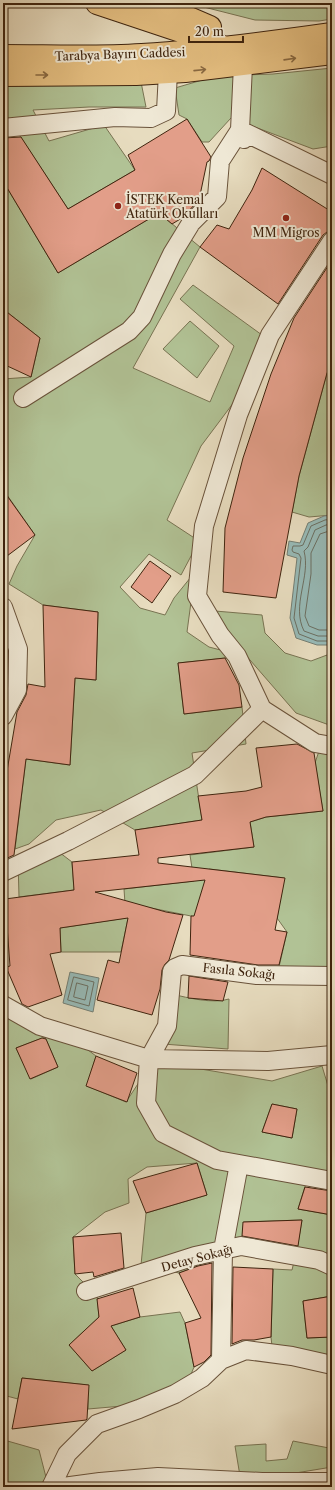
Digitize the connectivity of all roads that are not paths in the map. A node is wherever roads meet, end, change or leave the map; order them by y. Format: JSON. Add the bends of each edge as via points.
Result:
{"nodes":[{"id":1,"x":97,"y":3,"type":"edge"},
{"id":2,"x":154,"y":3,"type":"edge"},
{"id":3,"x":162,"y":25,"type":"junction"},
{"id":4,"x":332,"y":34,"type":"edge"},
{"id":5,"x":226,"y":49,"type":"junction"},
{"id":6,"x":332,"y":53,"type":"edge"},
{"id":7,"x":3,"y":56,"type":"edge"},
{"id":8,"x":248,"y":58,"type":"junction"},
{"id":9,"x":163,"y":63,"type":"junction"},
{"id":10,"x":3,"y":75,"type":"edge"},
{"id":11,"x":3,"y":128,"type":"edge"},
{"id":12,"x":242,"y":135,"type":"junction"},
{"id":13,"x":332,"y":174,"type":"edge"},
{"id":14,"x":332,"y":241,"type":"edge"},
{"id":15,"x":23,"y":398,"type":"dead end"},
{"id":16,"x":3,"y":607,"type":"edge"},
{"id":17,"x":262,"y":709,"type":"junction"},
{"id":18,"x":3,"y":716,"type":"edge"},
{"id":19,"x":332,"y":746,"type":"edge"},
{"id":20,"x":3,"y":872,"type":"edge"},
{"id":21,"x":332,"y":976,"type":"edge"},
{"id":22,"x":3,"y":1005,"type":"edge"},
{"id":23,"x":332,"y":1055,"type":"edge"},
{"id":24,"x":149,"y":1059,"type":"junction"},
{"id":25,"x":239,"y":1164,"type":"junction"},
{"id":26,"x":332,"y":1181,"type":"edge"},
{"id":27,"x":223,"y":1250,"type":"junction"},
{"id":28,"x":332,"y":1266,"type":"edge"},
{"id":29,"x":86,"y":1291,"type":"dead end"},
{"id":30,"x":221,"y":1360,"type":"junction"},
{"id":31,"x":332,"y":1365,"type":"edge"},
{"id":32,"x":332,"y":1482,"type":"edge"},
{"id":33,"x":51,"y":1487,"type":"edge"},
{"id":34,"x":63,"y":1487,"type":"edge"}],
"edges":[{"from":1,"to":3,"type":"main road"},
{"from":2,"to":8,"type":"main road","via":[[198,21]]},
{"from":3,"to":5,"type":"main road"},
{"from":3,"to":9,"type":"main road","via":[[167,28],[172,39]]},
{"from":4,"to":8,"type":"main road","name":"Tarabya Bayırı Caddesi"},
{"from":5,"to":8,"type":"main road","name":"Tarabya Bayırı Caddesi"},
{"from":5,"to":9,"type":"main road","name":"Tarabya Bayırı Caddesi"},
{"from":8,"to":6,"type":"main road","name":"Tarabya Bayırı Caddesi","one_way":true},
{"from":7,"to":9,"type":"main road","name":"Tarabya Bayırı Caddesi","via":[[141,55]]},
{"from":9,"to":8,"type":"main road","name":"Tarabya Bayırı Caddesi","one_way":true},
{"from":8,"to":12,"type":"street"},
{"from":10,"to":9,"type":"main road","name":"Tarabya Bayırı Caddesi","one_way":true,"via":[[136,74]]},
{"from":9,"to":11,"type":"street","via":[[166,111],[151,118],[115,117]]},
{"from":12,"to":13,"type":"street"},
{"from":12,"to":15,"type":"street","via":[[220,161],[217,197],[191,223],[172,254],[142,317],[129,331]]},
{"from":14,"to":17,"type":"street","via":[[270,335],[238,415],[204,526],[197,596],[236,656]]},
{"from":16,"to":18,"type":"street","via":[[18,649],[17,690]]},
{"from":17,"to":19,"type":"street","via":[[315,743]]},
{"from":17,"to":20,"type":"street","via":[[195,775]]},
{"from":21,"to":24,"type":"street","name":"Fasıla Sokağı","via":[[257,975],[182,965],[175,968],[172,971],[167,1026]]},
{"from":22,"to":24,"type":"street","via":[[40,1026]]},
{"from":23,"to":24,"type":"street","via":[[268,1061]]},
{"from":24,"to":25,"type":"street","via":[[146,1103],[163,1133],[217,1160]]},
{"from":25,"to":26,"type":"street"},
{"from":25,"to":27,"type":"street"},
{"from":27,"to":28,"type":"street","name":"Detay Sokağı","via":[[241,1246],[319,1260]]},
{"from":27,"to":29,"type":"street","name":"Detay Sokağı","via":[[195,1256]]},
{"from":27,"to":30,"type":"street"},
{"from":30,"to":31,"type":"street","via":[[246,1350]]},
{"from":30,"to":33,"type":"street","via":[[202,1378],[175,1394],[97,1424],[67,1454]]},
{"from":32,"to":34,"type":"street","via":[[262,1482],[158,1477]]}]}
